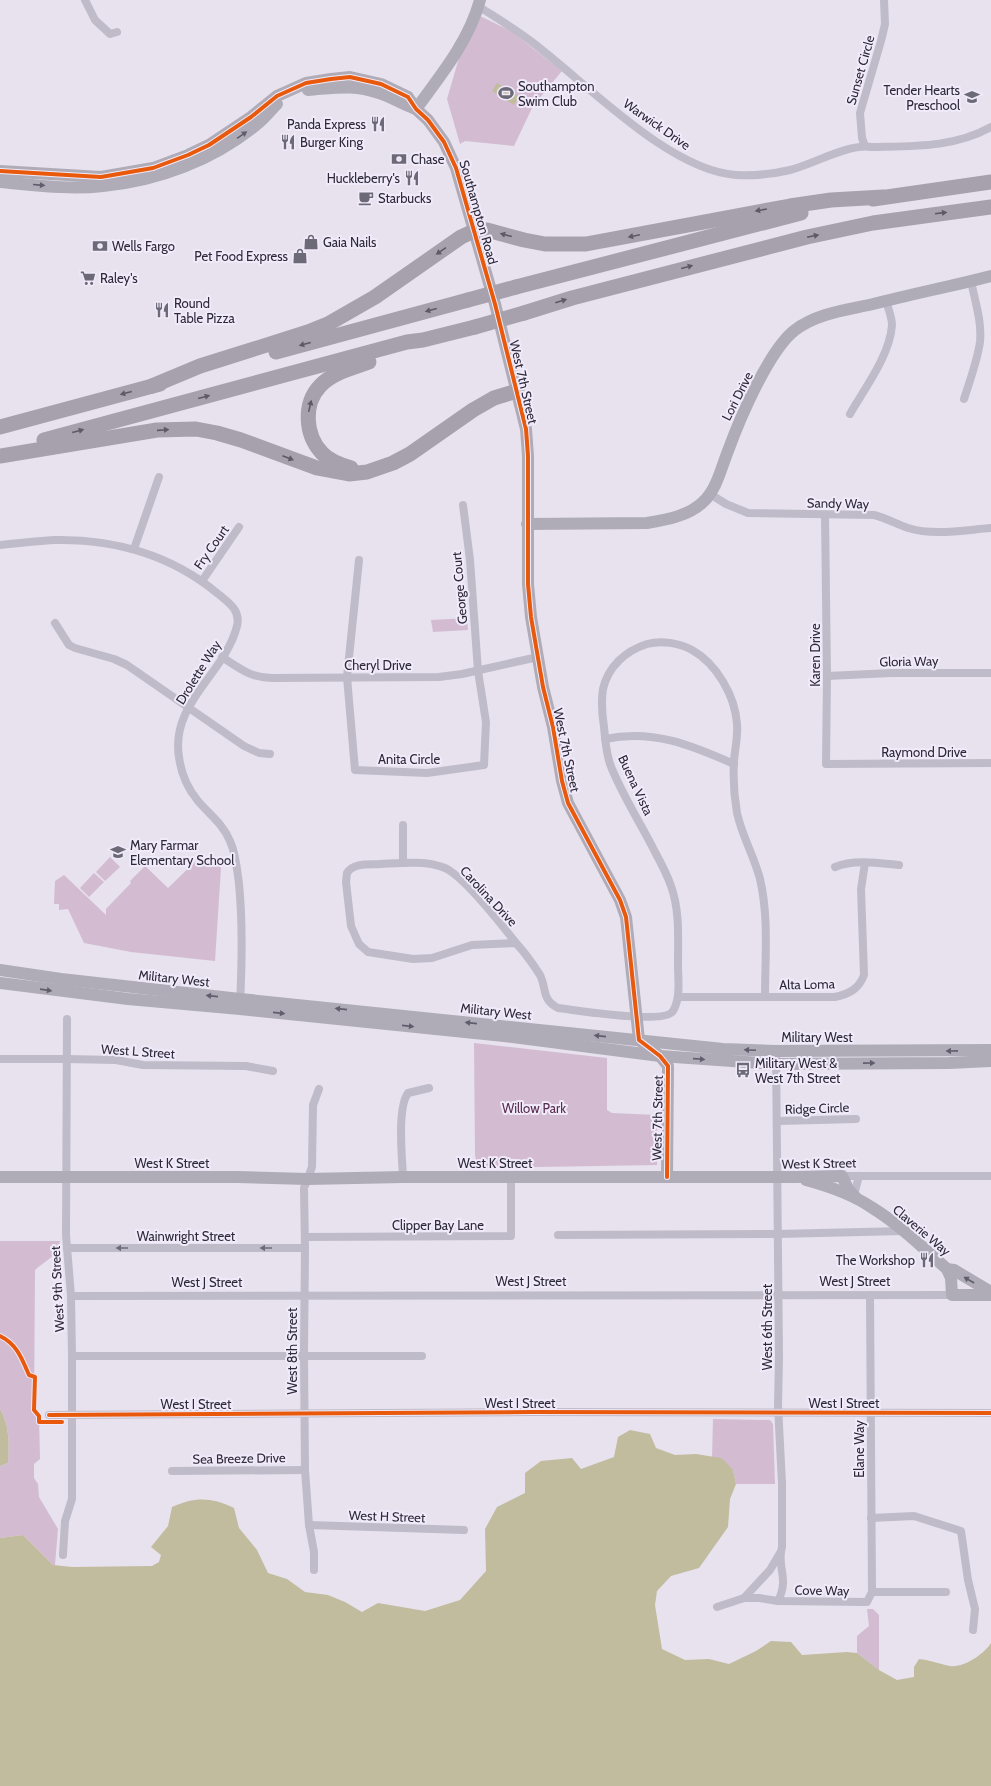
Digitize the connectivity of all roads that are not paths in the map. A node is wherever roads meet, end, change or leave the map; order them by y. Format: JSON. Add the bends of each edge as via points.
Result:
{"nodes":[{"id":1,"x":85,"y":0,"type":"edge"},
{"id":2,"x":884,"y":0,"type":"edge"},
{"id":3,"x":479,"y":3,"type":"edge"},
{"id":4,"x":117,"y":32,"type":"dead end"},
{"id":5,"x":416,"y":109,"type":"junction"},
{"id":6,"x":991,"y":127,"type":"edge"},
{"id":7,"x":865,"y":146,"type":"junction"},
{"id":8,"x":0,"y":171,"type":"edge"},
{"id":9,"x":0,"y":182,"type":"edge"},
{"id":10,"x":991,"y":182,"type":"edge"},
{"id":11,"x":883,"y":197,"type":"junction"},
{"id":12,"x":991,"y":207,"type":"edge"},
{"id":13,"x":474,"y":231,"type":"junction"},
{"id":14,"x":991,"y":276,"type":"edge"},
{"id":15,"x":972,"y":281,"type":"junction"},
{"id":16,"x":886,"y":301,"type":"junction"},
{"id":17,"x":495,"y":304,"type":"joint"},
{"id":18,"x":423,"y":340,"type":"junction"},
{"id":19,"x":152,"y":386,"type":"junction"},
{"id":20,"x":516,"y":391,"type":"junction"},
{"id":21,"x":964,"y":399,"type":"dead end"},
{"id":22,"x":850,"y":414,"type":"dead end"},
{"id":23,"x":0,"y":426,"type":"edge"},
{"id":24,"x":0,"y":452,"type":"edge"},
{"id":25,"x":0,"y":456,"type":"edge"},
{"id":26,"x":376,"y":468,"type":"junction"},
{"id":27,"x":160,"y":477,"type":"dead end"},
{"id":28,"x":710,"y":494,"type":"junction"},
{"id":29,"x":463,"y":505,"type":"dead end"},
{"id":30,"x":825,"y":515,"type":"junction"},
{"id":31,"x":527,"y":524,"type":"junction"},
{"id":32,"x":240,"y":527,"type":"dead end"},
{"id":33,"x":991,"y":528,"type":"edge"},
{"id":34,"x":0,"y":545,"type":"edge"},
{"id":35,"x":134,"y":549,"type":"junction"},
{"id":36,"x":359,"y":560,"type":"dead end"},
{"id":37,"x":202,"y":581,"type":"junction"},
{"id":38,"x":55,"y":623,"type":"dead end"},
{"id":39,"x":222,"y":657,"type":"junction"},
{"id":40,"x":538,"y":657,"type":"junction"},
{"id":41,"x":478,"y":670,"type":"junction"},
{"id":42,"x":991,"y":673,"type":"edge"},
{"id":43,"x":827,"y":676,"type":"junction"},
{"id":44,"x":347,"y":677,"type":"junction"},
{"id":45,"x":188,"y":708,"type":"junction"},
{"id":46,"x":605,"y":739,"type":"junction"},
{"id":47,"x":270,"y":754,"type":"dead end"},
{"id":48,"x":734,"y":764,"type":"junction"},
{"id":49,"x":858,"y":764,"type":"joint"},
{"id":50,"x":991,"y":764,"type":"edge"},
{"id":51,"x":403,"y":825,"type":"dead end"},
{"id":52,"x":403,"y":863,"type":"junction"},
{"id":53,"x":865,"y":863,"type":"junction"},
{"id":54,"x":835,"y":866,"type":"dead end"},
{"id":55,"x":899,"y":866,"type":"dead end"},
{"id":56,"x":516,"y":943,"type":"junction"},
{"id":57,"x":0,"y":970,"type":"edge"},
{"id":58,"x":0,"y":983,"type":"edge"},
{"id":59,"x":765,"y":997,"type":"junction"},
{"id":60,"x":678,"y":998,"type":"junction"},
{"id":61,"x":240,"y":1004,"type":"junction"},
{"id":62,"x":636,"y":1016,"type":"junction"},
{"id":63,"x":67,"y":1020,"type":"dead end"},
{"id":64,"x":639,"y":1040,"type":"junction"},
{"id":65,"x":991,"y":1050,"type":"edge"},
{"id":66,"x":776,"y":1051,"type":"junction"},
{"id":67,"x":660,"y":1056,"type":"junction"},
{"id":68,"x":0,"y":1059,"type":"edge"},
{"id":69,"x":67,"y":1059,"type":"junction"},
{"id":70,"x":991,"y":1061,"type":"edge"},
{"id":71,"x":776,"y":1064,"type":"junction"},
{"id":72,"x":273,"y":1071,"type":"dead end"},
{"id":73,"x":429,"y":1088,"type":"dead end"},
{"id":74,"x":319,"y":1089,"type":"dead end"},
{"id":75,"x":856,"y":1119,"type":"dead end"},
{"id":76,"x":778,"y":1121,"type":"junction"},
{"id":77,"x":842,"y":1176,"type":"junction"},
{"id":78,"x":859,"y":1176,"type":"junction"},
{"id":79,"x":991,"y":1176,"type":"edge"},
{"id":80,"x":0,"y":1177,"type":"edge"},
{"id":81,"x":66,"y":1177,"type":"junction"},
{"id":82,"x":402,"y":1177,"type":"junction"},
{"id":83,"x":511,"y":1177,"type":"junction"},
{"id":84,"x":667,"y":1177,"type":"junction"},
{"id":85,"x":777,"y":1177,"type":"junction"},
{"id":86,"x":795,"y":1177,"type":"junction"},
{"id":87,"x":307,"y":1179,"type":"junction"},
{"id":88,"x":856,"y":1198,"type":"junction"},
{"id":89,"x":904,"y":1231,"type":"junction"},
{"id":90,"x":778,"y":1234,"type":"junction"},
{"id":91,"x":558,"y":1235,"type":"dead end"},
{"id":92,"x":305,"y":1237,"type":"junction"},
{"id":93,"x":67,"y":1248,"type":"junction"},
{"id":94,"x":305,"y":1248,"type":"junction"},
{"id":95,"x":947,"y":1269,"type":"junction"},
{"id":96,"x":991,"y":1293,"type":"edge"},
{"id":97,"x":779,"y":1295,"type":"junction"},
{"id":98,"x":870,"y":1295,"type":"junction"},
{"id":99,"x":952,"y":1295,"type":"junction"},
{"id":100,"x":71,"y":1296,"type":"junction"},
{"id":101,"x":304,"y":1296,"type":"junction"},
{"id":102,"x":304,"y":1355,"type":"junction"},
{"id":103,"x":72,"y":1356,"type":"junction"},
{"id":104,"x":422,"y":1356,"type":"dead end"},
{"id":105,"x":991,"y":1412,"type":"edge"},
{"id":106,"x":778,"y":1413,"type":"junction"},
{"id":107,"x":871,"y":1413,"type":"junction"},
{"id":108,"x":305,"y":1414,"type":"junction"},
{"id":109,"x":49,"y":1415,"type":"dead end"},
{"id":110,"x":73,"y":1415,"type":"junction"},
{"id":111,"x":305,"y":1470,"type":"junction"},
{"id":112,"x":172,"y":1471,"type":"dead end"},
{"id":113,"x":871,"y":1518,"type":"junction"},
{"id":114,"x":309,"y":1526,"type":"junction"},
{"id":115,"x":464,"y":1530,"type":"dead end"},
{"id":116,"x":780,"y":1553,"type":"junction"},
{"id":117,"x":63,"y":1555,"type":"dead end"},
{"id":118,"x":314,"y":1570,"type":"dead end"},
{"id":119,"x":872,"y":1592,"type":"junction"},
{"id":120,"x":946,"y":1592,"type":"dead end"},
{"id":121,"x":744,"y":1598,"type":"junction"},
{"id":122,"x":778,"y":1601,"type":"junction"},
{"id":123,"x":867,"y":1602,"type":"joint"},
{"id":124,"x":717,"y":1608,"type":"dead end"},
{"id":125,"x":973,"y":1630,"type":"dead end"}],
"edges":[{"from":1,"to":4,"type":"street","via":[[99,26],[110,34]]},
{"from":2,"to":7,"type":"street","name":"Sunset Circle","via":[[883,35],[860,113]]},
{"from":3,"to":5,"type":"street","via":[[459,48]]},
{"from":3,"to":7,"type":"street","name":"Warwick Drive","via":[[643,131],[676,154],[704,168],[736,175],[770,174],[791,170]]},
{"from":5,"to":8,"type":"street","name":"Southampton Road","via":[[408,97],[381,84],[350,77],[331,79],[306,83],[277,96],[209,145],[153,168],[101,178]]},
{"from":9,"to":5,"type":"street","name":"Southampton Road","one_way":true,"via":[[59,187],[102,186],[156,176],[192,164],[213,153],[256,125],[276,104],[295,93],[307,90],[347,86],[362,88]]},
{"from":5,"to":13,"type":"street","name":"Southampton Road","via":[[428,120],[454,161]]},
{"from":6,"to":7,"type":"street","name":"Warwick Drive","via":[[952,143]]},
{"from":10,"to":11,"type":"highway"},
{"from":11,"to":13,"type":"highway","one_way":true,"via":[[831,200],[790,206],[586,244],[546,244],[486,230]]},
{"from":11,"to":19,"type":"highway","one_way":true,"bridge":true,"via":[[781,218]]},
{"from":18,"to":12,"type":"highway","one_way":true,"bridge":true,"via":[[807,237],[873,223]]},
{"from":13,"to":17,"type":"street","name":"Southampton Road"},
{"from":13,"to":19,"type":"highway","one_way":true,"via":[[461,237],[375,297],[328,324],[200,366]]},
{"from":14,"to":15,"type":"street","name":"Lori Drive"},
{"from":15,"to":16,"type":"street","name":"Lori Drive"},
{"from":15,"to":21,"type":"street","via":[[980,340]]},
{"from":16,"to":22,"type":"street","via":[[892,323],[890,338],[883,356]]},
{"from":16,"to":28,"type":"street","name":"Lori Drive","via":[[820,317],[805,323],[785,339],[752,395]]},
{"from":17,"to":20,"type":"street","name":"West 7th Street"},
{"from":24,"to":18,"type":"highway","one_way":true,"via":[[407,342]]},
{"from":26,"to":18,"type":"highway","one_way":true,"via":[[351,468],[322,454],[314,444],[310,429],[309,408],[313,397],[330,377],[410,348]]},
{"from":19,"to":23,"type":"highway","one_way":true},
{"from":20,"to":26,"type":"highway","via":[[483,404],[410,454]]},
{"from":20,"to":31,"type":"street","name":"West 7th Street","via":[[526,429]]},
{"from":25,"to":26,"type":"highway","one_way":true,"via":[[157,430],[196,429],[241,440],[332,472],[349,474]]},
{"from":27,"to":35,"type":"street"},
{"from":28,"to":30,"type":"street","name":"Sandy Way","via":[[748,513]]},
{"from":28,"to":31,"type":"street","name":"Lori Drive","via":[[702,503],[687,512],[659,521]]},
{"from":29,"to":41,"type":"street","name":"George Court"},
{"from":30,"to":33,"type":"street","name":"Sandy Way","via":[[874,515],[908,528],[930,532]]},
{"from":30,"to":43,"type":"street","name":"Karen Drive"},
{"from":31,"to":40,"type":"street","name":"West 7th Street","via":[[528,584]]},
{"from":32,"to":37,"type":"street","name":"Fry Court"},
{"from":34,"to":35,"type":"street","name":"Drolette Way","via":[[55,540]]},
{"from":35,"to":37,"type":"street","name":"Drolette Way","via":[[170,562]]},
{"from":36,"to":44,"type":"street"},
{"from":37,"to":39,"type":"street","name":"Drolette Way","via":[[228,602],[238,616],[237,625]]},
{"from":38,"to":45,"type":"street","via":[[69,645],[114,658]]},
{"from":39,"to":44,"type":"street","name":"Cheryl Drive","via":[[245,673],[256,677]]},
{"from":39,"to":45,"type":"street","name":"Drolette Way"},
{"from":40,"to":41,"type":"street","name":"Cheryl Drive"},
{"from":40,"to":62,"type":"street","name":"West 7th Street","via":[[568,803],[620,900],[626,918]]},
{"from":41,"to":44,"type":"street","name":"Cheryl Drive","via":[[439,677]]},
{"from":41,"to":44,"type":"street","name":"Anita Circle","via":[[486,722],[484,766],[427,774],[355,770]]},
{"from":42,"to":43,"type":"street","name":"Gloria Way"},
{"from":43,"to":49,"type":"street","name":"Karen Drive","via":[[826,764]]},
{"from":45,"to":47,"type":"street","via":[[244,746],[259,753]]},
{"from":45,"to":61,"type":"street","name":"Drolette Way","via":[[178,738],[181,766],[191,792],[226,833],[236,859],[242,947]]},
{"from":46,"to":48,"type":"street","via":[[630,736],[663,738],[695,747]]},
{"from":46,"to":48,"type":"street","name":"Buena Vista","via":[[602,693],[610,671],[628,653],[639,647],[650,643],[675,643],[687,647],[705,660],[719,676],[731,697],[737,723]]},
{"from":46,"to":60,"type":"street","name":"Buena Vista","via":[[614,772],[668,876],[673,893],[678,928]]},
{"from":48,"to":59,"type":"street","name":"Buena Vista","via":[[734,785],[740,825],[756,866],[763,895]]},
{"from":49,"to":50,"type":"street","name":"Raymond Drive"},
{"from":51,"to":52,"type":"street"},
{"from":52,"to":56,"type":"street","name":"Carolina Drive","via":[[433,865],[446,869],[456,876]]},
{"from":52,"to":56,"type":"street","name":"Carolina Drive","via":[[358,865],[350,868],[347,873],[351,926],[359,944],[368,952],[413,959],[432,958],[472,945]]},
{"from":53,"to":54,"type":"street"},
{"from":53,"to":55,"type":"street"},
{"from":53,"to":59,"type":"street","name":"Alta Loma","via":[[862,889],[864,975],[857,987],[848,994],[836,997]]},
{"from":56,"to":62,"type":"street","name":"Carolina Drive","via":[[540,976],[546,998],[551,1004],[558,1008]]},
{"from":61,"to":57,"type":"street","name":"Military West","one_way":true},
{"from":58,"to":61,"type":"street","name":"Military West","one_way":true,"via":[[128,1000]]},
{"from":59,"to":60,"type":"street","name":"Alta Loma"},
{"from":60,"to":62,"type":"street","name":"Buena Vista","via":[[674,1011],[668,1016]]},
{"from":64,"to":61,"type":"street","name":"Military West","one_way":true},
{"from":61,"to":67,"type":"street","name":"Military West","one_way":true},
{"from":62,"to":64,"type":"street","name":"West 7th Street"},
{"from":63,"to":69,"type":"street","name":"West 9th Street"},
{"from":66,"to":64,"type":"street","name":"Military West","one_way":true,"via":[[723,1049]]},
{"from":64,"to":67,"type":"street","name":"West 7th Street"},
{"from":65,"to":66,"type":"street","name":"Military West","one_way":true},
{"from":66,"to":71,"type":"street","name":"West 6th Street"},
{"from":67,"to":71,"type":"street","name":"Military West","one_way":true},
{"from":67,"to":84,"type":"street","name":"West 7th Street","via":[[668,1066]]},
{"from":68,"to":69,"type":"street","name":"West L Street"},
{"from":69,"to":72,"type":"street","name":"West L Street","via":[[116,1060],[143,1065],[246,1066]]},
{"from":69,"to":81,"type":"street","name":"West 9th Street"},
{"from":71,"to":70,"type":"street","name":"Military West","one_way":true},
{"from":71,"to":76,"type":"street","name":"West 6th Street"},
{"from":73,"to":82,"type":"street","via":[[408,1093],[404,1099]]},
{"from":74,"to":87,"type":"street","name":"West 8th Street","via":[[313,1105],[312,1167]]},
{"from":75,"to":76,"type":"street","name":"Ridge Circle"},
{"from":76,"to":85,"type":"street","name":"West 6th Street"},
{"from":77,"to":78,"type":"street","name":"West K Street"},
{"from":77,"to":86,"type":"street","name":"West K Street"},
{"from":77,"to":88,"type":"street","name":"Claverie Way","via":[[848,1190]]},
{"from":78,"to":79,"type":"street","name":"West K Street"},
{"from":78,"to":88,"type":"street"},
{"from":80,"to":81,"type":"street","name":"West K Street"},
{"from":81,"to":87,"type":"street","name":"West K Street"},
{"from":81,"to":93,"type":"street","name":"West 9th Street"},
{"from":82,"to":83,"type":"street","name":"West K Street"},
{"from":82,"to":87,"type":"street","name":"West K Street"},
{"from":83,"to":84,"type":"street","name":"West K Street"},
{"from":83,"to":92,"type":"street","name":"Clipper Bay Lane","via":[[511,1236]]},
{"from":84,"to":85,"type":"street","name":"West K Street"},
{"from":85,"to":86,"type":"street","name":"West K Street"},
{"from":85,"to":90,"type":"street","name":"West 6th Street"},
{"from":86,"to":88,"type":"street","name":"Claverie Way"},
{"from":87,"to":92,"type":"street","name":"West 8th Street","via":[[304,1188]]},
{"from":88,"to":89,"type":"street","name":"Claverie Way"},
{"from":89,"to":90,"type":"street"},
{"from":89,"to":95,"type":"street","name":"Claverie Way"},
{"from":90,"to":91,"type":"street"},
{"from":90,"to":97,"type":"street","name":"West 6th Street"},
{"from":92,"to":94,"type":"street","name":"West 8th Street"},
{"from":94,"to":93,"type":"street","name":"Wainwright Street","one_way":true},
{"from":93,"to":100,"type":"street","name":"West 9th Street"},
{"from":94,"to":101,"type":"street","name":"West 8th Street"},
{"from":96,"to":95,"type":"street","name":"Claverie Way","one_way":true,"via":[[954,1270]]},
{"from":95,"to":99,"type":"street","via":[[951,1278]]},
{"from":96,"to":99,"type":"street","name":"West J Street"},
{"from":97,"to":98,"type":"street","name":"West J Street"},
{"from":97,"to":101,"type":"street","name":"West J Street"},
{"from":97,"to":106,"type":"street","name":"West 6th Street"},
{"from":98,"to":99,"type":"street","name":"West J Street"},
{"from":98,"to":107,"type":"street","name":"Elane Way"},
{"from":100,"to":101,"type":"street","name":"West J Street"},
{"from":100,"to":103,"type":"street","name":"West 9th Street"},
{"from":101,"to":102,"type":"street","name":"West 8th Street"},
{"from":102,"to":103,"type":"street"},
{"from":102,"to":104,"type":"street"},
{"from":102,"to":108,"type":"street","name":"West 8th Street"},
{"from":103,"to":110,"type":"street","name":"West 9th Street"},
{"from":105,"to":107,"type":"street","name":"West I Street"},
{"from":106,"to":107,"type":"street","name":"West I Street"},
{"from":106,"to":108,"type":"street","name":"West I Street"},
{"from":106,"to":116,"type":"street","name":"West 6th Street","via":[[783,1506]]},
{"from":107,"to":113,"type":"street","name":"Elane Way"},
{"from":108,"to":110,"type":"street","name":"West I Street"},
{"from":108,"to":111,"type":"street","name":"West 8th Street"},
{"from":109,"to":110,"type":"street","name":"West I Street"},
{"from":110,"to":117,"type":"street","name":"West 9th Street","via":[[72,1499],[65,1521]]},
{"from":111,"to":112,"type":"street","name":"Sea Breeze Drive"},
{"from":111,"to":114,"type":"street","name":"West 8th Street"},
{"from":113,"to":119,"type":"street","name":"Elane Way"},
{"from":113,"to":125,"type":"street","via":[[914,1516],[961,1531],[975,1609]]},
{"from":114,"to":115,"type":"street","name":"West H Street"},
{"from":114,"to":118,"type":"street","name":"West 8th Street","via":[[314,1552]]},
{"from":116,"to":121,"type":"street","via":[[770,1570]]},
{"from":116,"to":122,"type":"street","name":"West 6th Street","via":[[784,1585]]},
{"from":119,"to":120,"type":"street"},
{"from":119,"to":123,"type":"street","name":"Elane Way"},
{"from":121,"to":122,"type":"street","name":"Cove Way"},
{"from":121,"to":124,"type":"street"},
{"from":122,"to":123,"type":"street","name":"Cove Way"}]}
